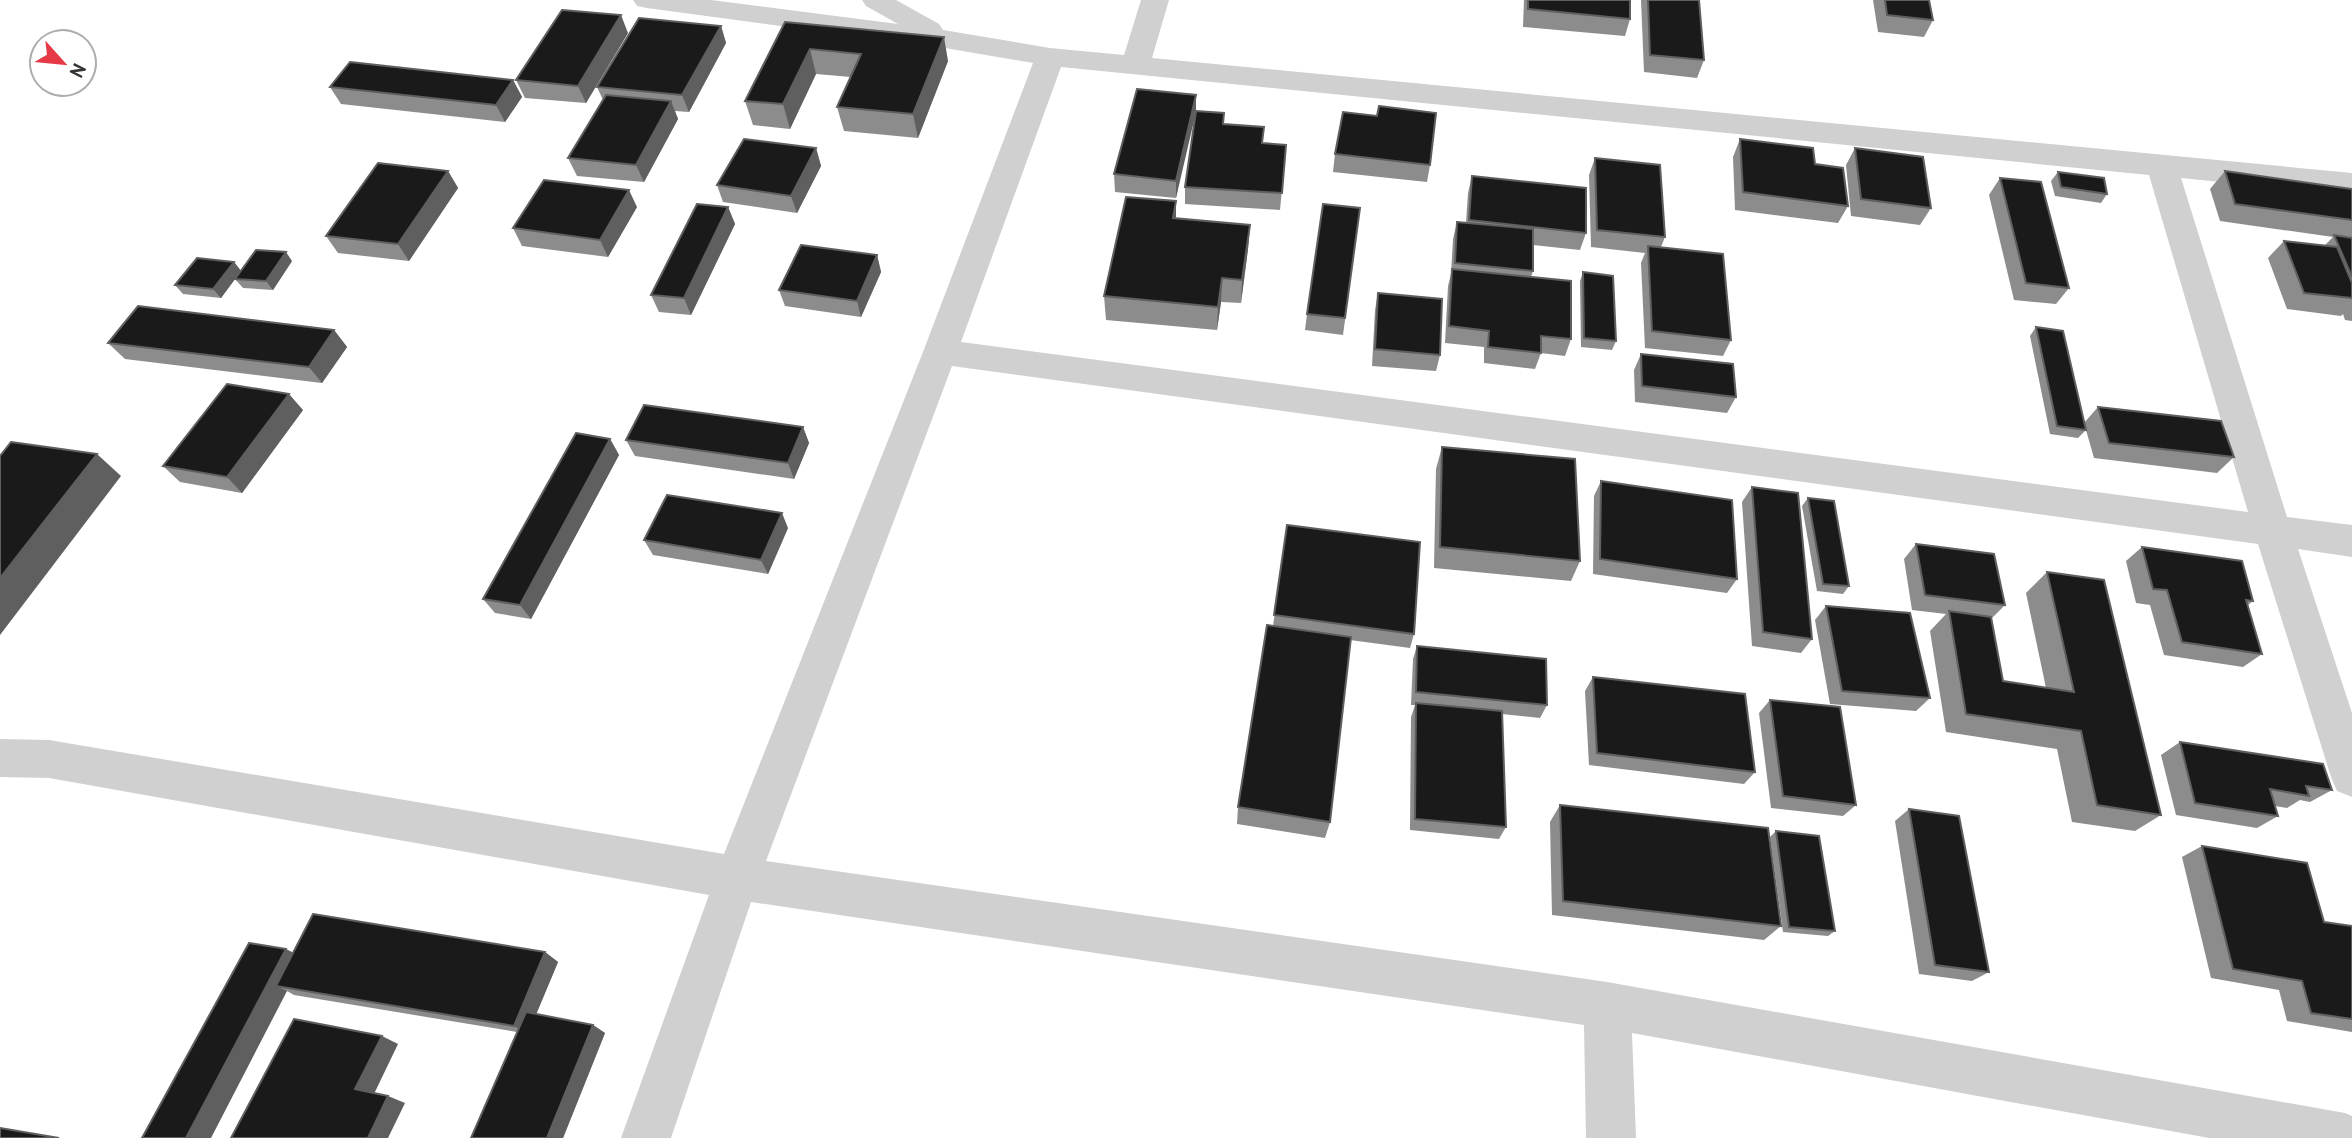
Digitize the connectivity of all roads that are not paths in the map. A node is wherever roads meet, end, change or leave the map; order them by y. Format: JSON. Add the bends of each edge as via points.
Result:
{"nodes":[{"id":1,"x":647,"y":0,"type":"edge"},
{"id":2,"x":876,"y":0,"type":"edge"},
{"id":3,"x":1155,"y":0,"type":"edge"},
{"id":4,"x":945,"y":39,"type":"junction"},
{"id":5,"x":1050,"y":57,"type":"junction"},
{"id":6,"x":1135,"y":65,"type":"junction"},
{"id":7,"x":2162,"y":166,"type":"junction"},
{"id":8,"x":2352,"y":184,"type":"edge"},
{"id":9,"x":940,"y":352,"type":"junction"},
{"id":10,"x":2273,"y":531,"type":"junction"},
{"id":11,"x":2352,"y":541,"type":"edge"},
{"id":12,"x":0,"y":758,"type":"edge"},
{"id":13,"x":2352,"y":777,"type":"edge"},
{"id":14,"x":737,"y":878,"type":"junction"},
{"id":15,"x":1607,"y":1004,"type":"junction"},
{"id":16,"x":646,"y":1138,"type":"edge"},
{"id":17,"x":1611,"y":1138,"type":"edge"},
{"id":18,"x":2345,"y":1138,"type":"edge"}],
"edges":[{"from":1,"to":4,"type":"street"},
{"from":2,"to":4,"type":"street"},
{"from":3,"to":6,"type":"street"},
{"from":4,"to":5,"type":"street"},
{"from":5,"to":6,"type":"street"},
{"from":5,"to":9,"type":"street"},
{"from":6,"to":7,"type":"street"},
{"from":7,"to":8,"type":"street"},
{"from":7,"to":10,"type":"street"},
{"from":9,"to":10,"type":"street"},
{"from":9,"to":14,"type":"street"},
{"from":10,"to":11,"type":"street"},
{"from":10,"to":13,"type":"street"},
{"from":12,"to":14,"type":"street","via":[[49,759]]},
{"from":14,"to":15,"type":"street"},
{"from":14,"to":16,"type":"street"},
{"from":15,"to":17,"type":"street"},
{"from":15,"to":18,"type":"street"}]}
